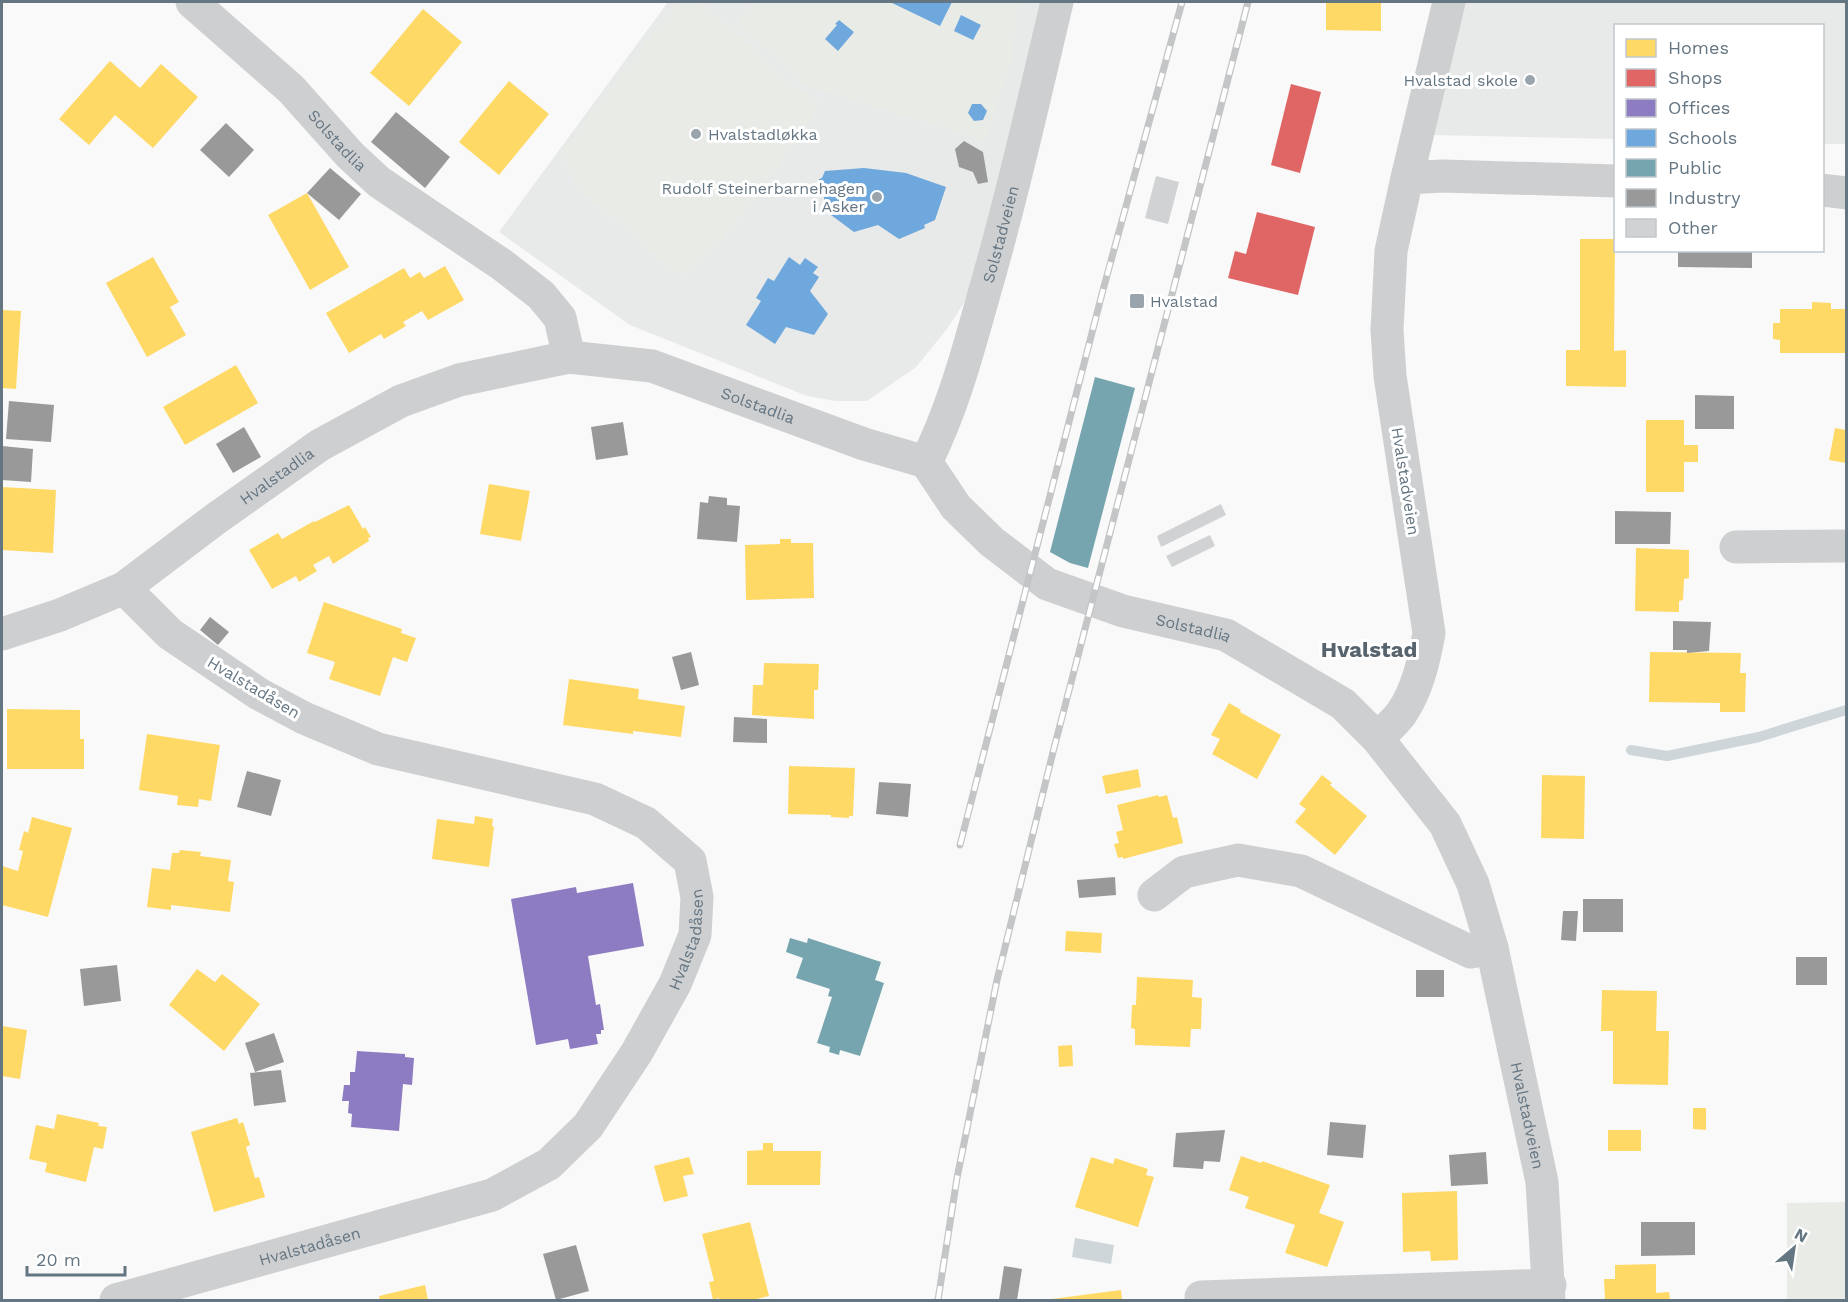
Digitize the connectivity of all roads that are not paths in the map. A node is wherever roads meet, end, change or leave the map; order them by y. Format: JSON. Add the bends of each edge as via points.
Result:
{"nodes":[{"id":1,"x":192,"y":2,"type":"edge"},
{"id":2,"x":1057,"y":2,"type":"edge"},
{"id":3,"x":1449,"y":2,"type":"edge"},
{"id":4,"x":1407,"y":178,"type":"junction"},
{"id":5,"x":1614,"y":181,"type":"edge"},
{"id":6,"x":1824,"y":190,"type":"edge"},
{"id":7,"x":1846,"y":193,"type":"edge"},
{"id":8,"x":570,"y":357,"type":"junction"},
{"id":9,"x":926,"y":462,"type":"junction"},
{"id":10,"x":1846,"y":546,"type":"edge"},
{"id":11,"x":1736,"y":547,"type":"dead end"},
{"id":12,"x":124,"y":588,"type":"junction"},
{"id":13,"x":2,"y":634,"type":"edge"},
{"id":14,"x":1377,"y":738,"type":"junction"},
{"id":15,"x":1154,"y":895,"type":"dead end"},
{"id":16,"x":1492,"y":948,"type":"junction"},
{"id":17,"x":1550,"y":1293,"type":"edge"},
{"id":18,"x":1201,"y":1297,"type":"dead end"},
{"id":19,"x":116,"y":1300,"type":"edge"}],
"edges":[{"from":1,"to":8,"type":"street","name":"Solstadlia","via":[[291,89],[379,182],[541,295],[560,318]]},
{"from":2,"to":9,"type":"street","name":"Solstadveien","via":[[1006,218],[957,388]]},
{"from":3,"to":4,"type":"street","name":"Hvalstadveien"},
{"from":4,"to":5,"type":"street"},
{"from":4,"to":14,"type":"street","name":"Hvalstadveien","via":[[1391,251],[1390,376],[1429,633],[1424,661],[1408,703]]},
{"from":6,"to":7,"type":"street"},
{"from":8,"to":9,"type":"street","name":"Solstadlia","via":[[652,366],[864,444]]},
{"from":8,"to":12,"type":"street","name":"Hvalstadlia","via":[[459,380],[401,401],[320,445]]},
{"from":9,"to":14,"type":"street","name":"Solstadlia","via":[[956,507],[992,542],[1047,584],[1123,611],[1226,635],[1343,704]]},
{"from":10,"to":11,"type":"street"},
{"from":12,"to":13,"type":"street","name":"Hvalstadlia"},
{"from":12,"to":19,"type":"street","name":"Hvalstadåsen","via":[[170,634],[259,694],[304,718],[378,749],[595,799],[646,823],[690,861],[697,897],[695,935],[675,984],[637,1052],[588,1125],[549,1164],[492,1196]]},
{"from":14,"to":16,"type":"street","name":"Hvalstadveien","via":[[1445,824],[1473,884]]},
{"from":15,"to":16,"type":"street","via":[[1184,872],[1238,860],[1301,871],[1471,952]]},
{"from":16,"to":17,"type":"street","name":"Hvalstadveien","via":[[1542,1182]]},
{"from":17,"to":18,"type":"street","name":"Hvalstadveien"}]}
